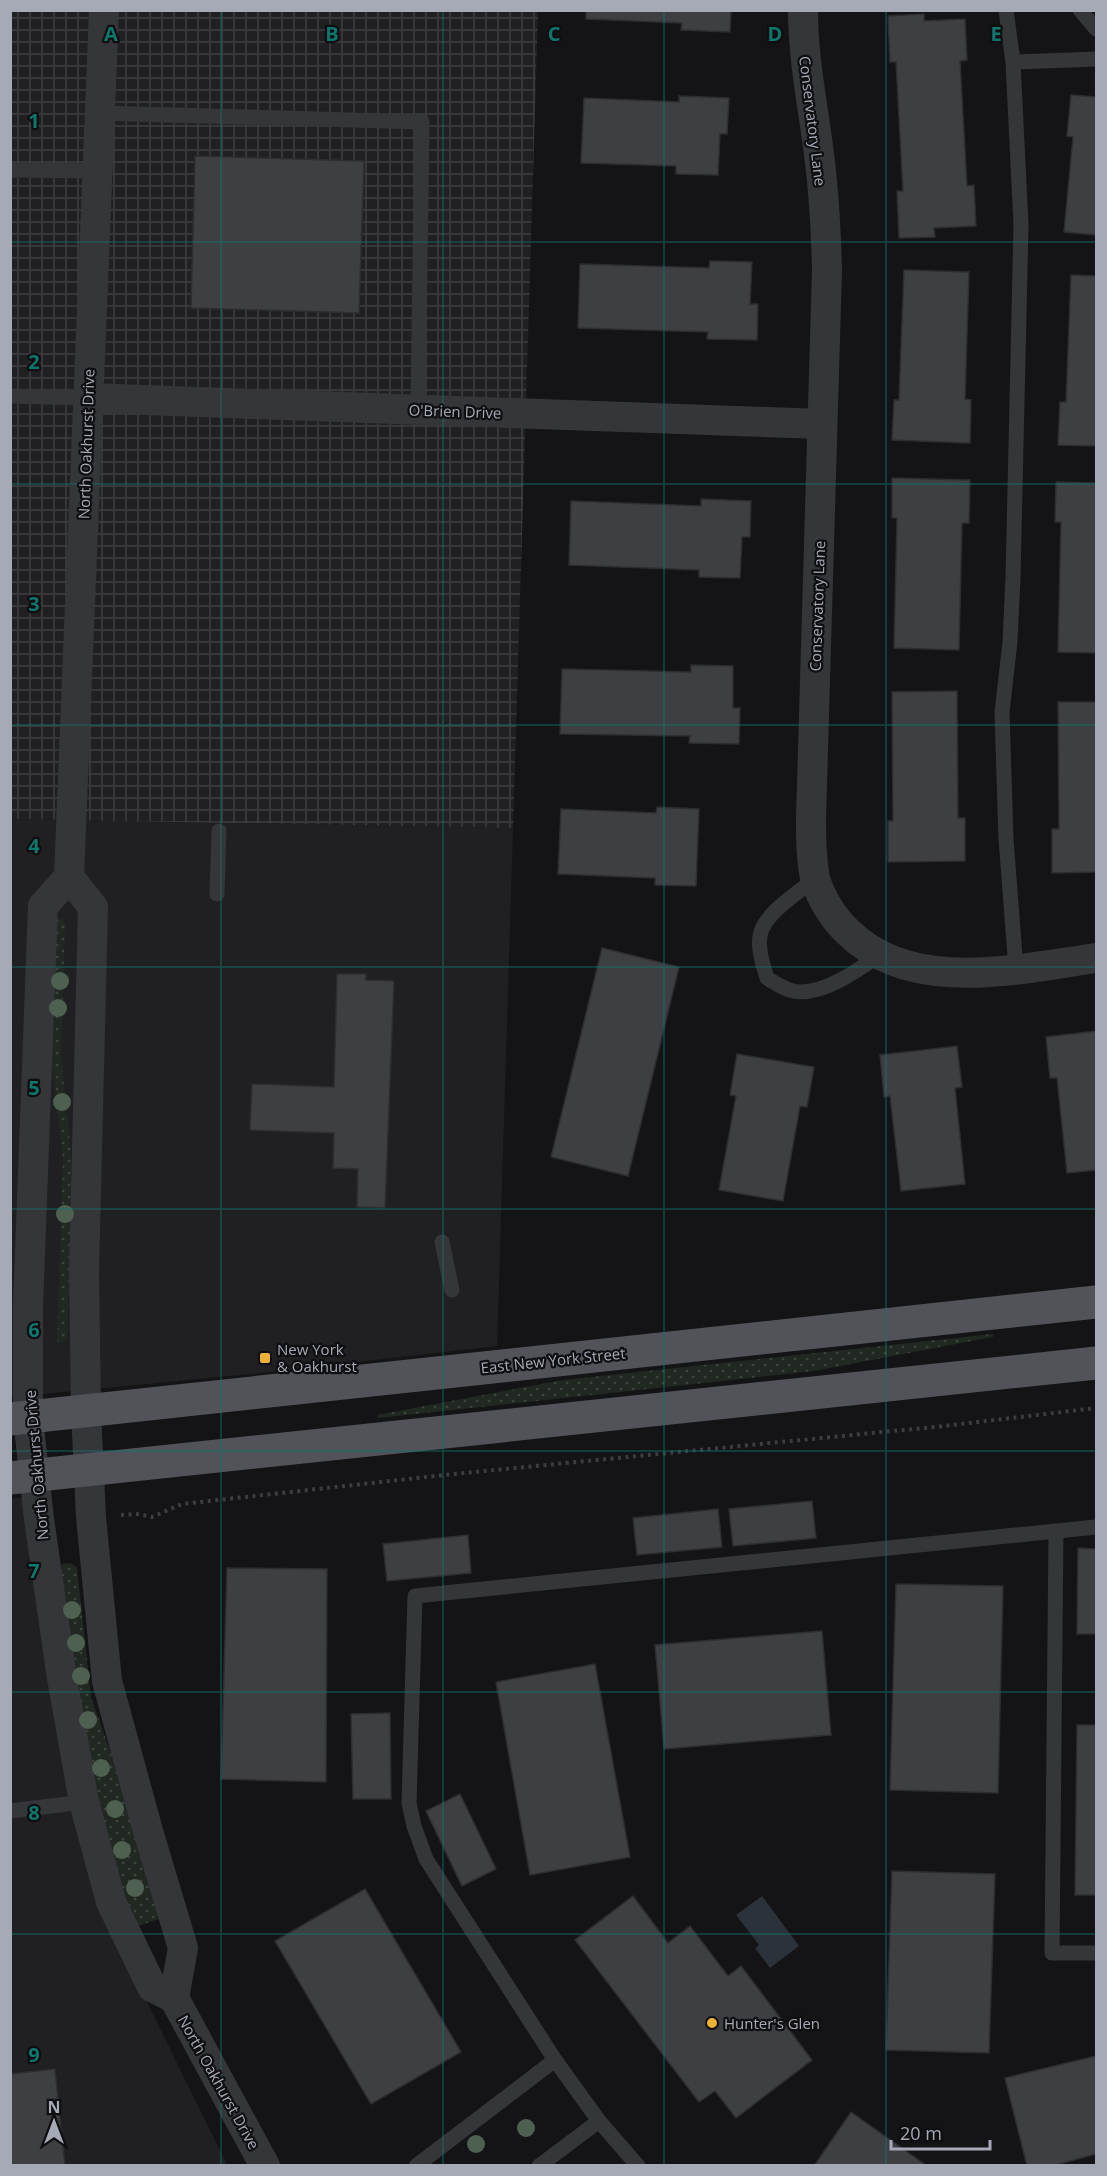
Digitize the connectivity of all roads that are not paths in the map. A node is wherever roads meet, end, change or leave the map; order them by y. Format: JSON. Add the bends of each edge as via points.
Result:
{"nodes":[{"id":1,"x":104,"y":10,"type":"edge"},
{"id":2,"x":802,"y":10,"type":"edge"},
{"id":3,"x":1006,"y":10,"type":"edge"},
{"id":4,"x":1080,"y":10,"type":"edge"},
{"id":5,"x":1096,"y":28,"type":"edge"},
{"id":6,"x":1096,"y":59,"type":"edge"},
{"id":7,"x":1013,"y":62,"type":"junction"},
{"id":8,"x":99,"y":113,"type":"junction"},
{"id":9,"x":10,"y":170,"type":"edge"},
{"id":10,"x":97,"y":171,"type":"junction"},
{"id":11,"x":10,"y":396,"type":"edge"},
{"id":12,"x":88,"y":398,"type":"junction"},
{"id":13,"x":418,"y":410,"type":"junction"},
{"id":14,"x":822,"y":424,"type":"junction"},
{"id":15,"x":219,"y":831,"type":"dead end"},
{"id":16,"x":69,"y":877,"type":"junction"},
{"id":17,"x":815,"y":879,"type":"junction"},
{"id":18,"x":217,"y":894,"type":"dead end"},
{"id":19,"x":878,"y":956,"type":"junction"},
{"id":20,"x":1096,"y":958,"type":"edge"},
{"id":21,"x":1016,"y":969,"type":"junction"},
{"id":22,"x":442,"y":1242,"type":"dead end"},
{"id":23,"x":452,"y":1290,"type":"dead end"},
{"id":24,"x":1096,"y":1302,"type":"edge"},
{"id":25,"x":1096,"y":1363,"type":"edge"},
{"id":26,"x":86,"y":1411,"type":"junction"},
{"id":27,"x":19,"y":1418,"type":"edge"},
{"id":28,"x":89,"y":1470,"type":"junction"},
{"id":29,"x":23,"y":1477,"type":"edge"},
{"id":30,"x":1096,"y":1527,"type":"edge"},
{"id":31,"x":1056,"y":1531,"type":"junction"},
{"id":32,"x":84,"y":1802,"type":"junction"},
{"id":33,"x":10,"y":1811,"type":"edge"},
{"id":34,"x":1096,"y":1953,"type":"edge"},
{"id":35,"x":174,"y":1998,"type":"junction"},
{"id":36,"x":555,"y":2060,"type":"junction"},
{"id":37,"x":599,"y":2121,"type":"junction"},
{"id":38,"x":265,"y":2166,"type":"edge"},
{"id":39,"x":416,"y":2166,"type":"edge"},
{"id":40,"x":539,"y":2166,"type":"edge"},
{"id":41,"x":638,"y":2166,"type":"edge"}],
"edges":[{"from":1,"to":8,"type":"street","name":"North Oakhurst Drive"},
{"from":2,"to":14,"type":"street","name":"Conservatory Lane","via":[[826,227]]},
{"from":3,"to":7,"type":"lane"},
{"from":4,"to":5,"type":"lane"},
{"from":6,"to":7,"type":"lane"},
{"from":7,"to":21,"type":"lane","via":[[1021,266],[1013,589],[1002,712]]},
{"from":8,"to":10,"type":"street","name":"North Oakhurst Drive"},
{"from":8,"to":13,"type":"lane","via":[[422,122]]},
{"from":9,"to":10,"type":"lane"},
{"from":10,"to":12,"type":"street","name":"North Oakhurst Drive"},
{"from":11,"to":12,"type":"lane"},
{"from":12,"to":13,"type":"street","name":"O'Brien Drive"},
{"from":12,"to":16,"type":"street","name":"North Oakhurst Drive"},
{"from":13,"to":14,"type":"street","name":"O'Brien Drive"},
{"from":14,"to":17,"type":"street","name":"Conservatory Lane","via":[[811,818]]},
{"from":15,"to":18,"type":"lane"},
{"from":16,"to":26,"type":"street","name":"North Oakhurst Drive","via":[[93,907],[84,1272]]},
{"from":16,"to":27,"type":"street","name":"North Oakhurst Drive","via":[[44,906],[28,1306]]},
{"from":17,"to":19,"type":"street","name":"Conservatory Lane","via":[[841,925]]},
{"from":17,"to":19,"type":"lane","via":[[782,904],[760,934],[760,954],[767,978],[794,991],[813,991],[857,971]]},
{"from":19,"to":21,"type":"street","name":"Conservatory Lane","via":[[922,970]]},
{"from":20,"to":21,"type":"street","name":"Conservatory Lane"},
{"from":22,"to":23,"type":"lane"},
{"from":24,"to":26,"type":"main road","name":"East New York Street"},
{"from":25,"to":28,"type":"main road"},
{"from":26,"to":27,"type":"main road","name":"East New York Street"},
{"from":26,"to":28,"type":"street","name":"North Oakhurst Drive"},
{"from":27,"to":29,"type":"street","name":"North Oakhurst Drive"},
{"from":28,"to":29,"type":"main road"},
{"from":28,"to":35,"type":"street","name":"North Oakhurst Drive","via":[[107,1681],[183,1948]]},
{"from":29,"to":32,"type":"street","name":"North Oakhurst Drive","via":[[39,1519]]},
{"from":30,"to":31,"type":"lane"},
{"from":31,"to":34,"type":"lane","via":[[1052,1953]]},
{"from":31,"to":36,"type":"lane","via":[[415,1596],[409,1803],[414,1826],[426,1859]]},
{"from":32,"to":33,"type":"lane"},
{"from":32,"to":35,"type":"street","name":"North Oakhurst Drive","via":[[111,1902],[152,1987]]},
{"from":35,"to":38,"type":"street","name":"North Oakhurst Drive"},
{"from":36,"to":37,"type":"lane"},
{"from":36,"to":39,"type":"lane"},
{"from":37,"to":40,"type":"lane"},
{"from":37,"to":41,"type":"lane"}]}
